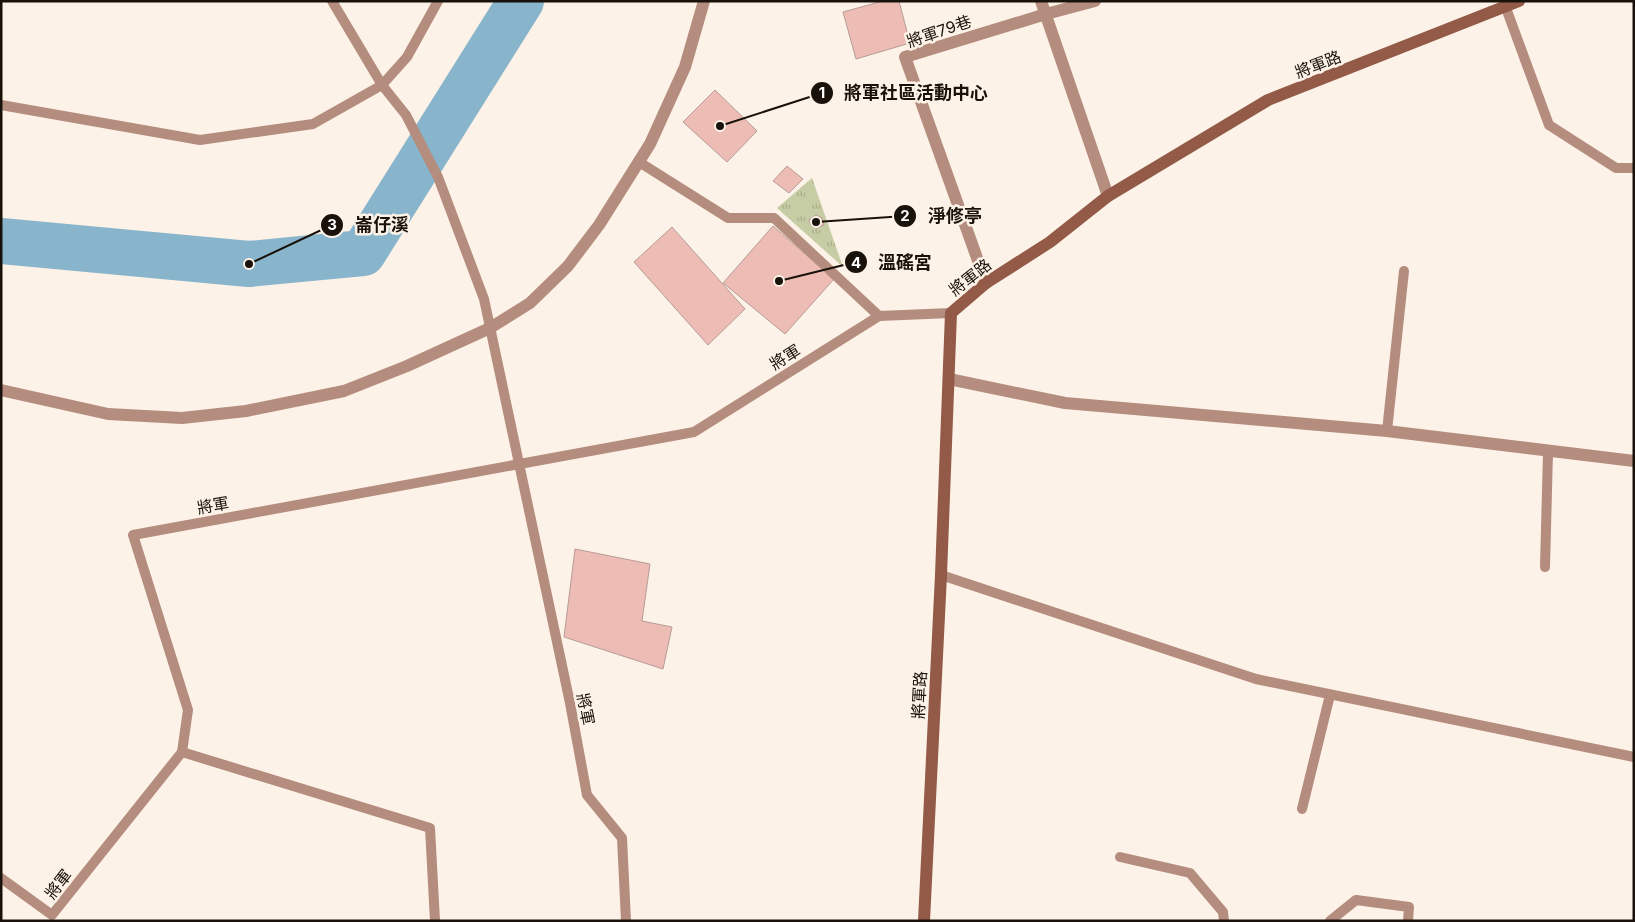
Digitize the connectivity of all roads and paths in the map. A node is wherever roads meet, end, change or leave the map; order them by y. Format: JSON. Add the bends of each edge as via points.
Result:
{"nodes":[{"id":1,"x":332,"y":1,"type":"edge"},
{"id":2,"x":438,"y":1,"type":"edge"},
{"id":3,"x":704,"y":1,"type":"edge"},
{"id":4,"x":1041,"y":1,"type":"edge"},
{"id":5,"x":1095,"y":1,"type":"edge"},
{"id":6,"x":1519,"y":1,"type":"edge"},
{"id":7,"x":1506,"y":8,"type":"junction"},
{"id":8,"x":1046,"y":14,"type":"junction"},
{"id":9,"x":382,"y":85,"type":"junction"},
{"id":10,"x":1,"y":104,"type":"edge"},
{"id":11,"x":638,"y":162,"type":"junction"},
{"id":12,"x":1634,"y":168,"type":"edge"},
{"id":13,"x":1108,"y":196,"type":"junction"},
{"id":14,"x":1404,"y":271,"type":"dead end"},
{"id":15,"x":986,"y":283,"type":"junction"},
{"id":16,"x":951,"y":313,"type":"junction"},
{"id":17,"x":879,"y":316,"type":"junction"},
{"id":18,"x":490,"y":328,"type":"junction"},
{"id":19,"x":949,"y":379,"type":"junction"},
{"id":20,"x":1,"y":390,"type":"edge"},
{"id":21,"x":1387,"y":430,"type":"junction"},
{"id":22,"x":1548,"y":452,"type":"junction"},
{"id":23,"x":1634,"y":461,"type":"edge"},
{"id":24,"x":519,"y":465,"type":"junction"},
{"id":25,"x":1546,"y":567,"type":"dead end"},
{"id":26,"x":941,"y":575,"type":"junction"},
{"id":27,"x":1330,"y":695,"type":"junction"},
{"id":28,"x":182,"y":752,"type":"junction"},
{"id":29,"x":1634,"y":757,"type":"edge"},
{"id":30,"x":1302,"y":809,"type":"dead end"},
{"id":31,"x":1120,"y":857,"type":"dead end"},
{"id":32,"x":1,"y":878,"type":"edge"},
{"id":33,"x":435,"y":921,"type":"edge"},
{"id":34,"x":626,"y":921,"type":"edge"},
{"id":35,"x":924,"y":921,"type":"edge"},
{"id":36,"x":1224,"y":921,"type":"edge"},
{"id":37,"x":1330,"y":921,"type":"edge"},
{"id":38,"x":1408,"y":921,"type":"edge"}],
"edges":[{"from":1,"to":9,"type":"lane","name":"將軍"},
{"from":2,"to":9,"type":"lane","via":[[407,57]]},
{"from":3,"to":11,"type":"street","via":[[685,67],[650,144]]},
{"from":4,"to":8,"type":"street"},
{"from":5,"to":8,"type":"street","name":"將軍79巷"},
{"from":6,"to":7,"type":"main road","name":"將軍路"},
{"from":7,"to":12,"type":"lane","via":[[1549,125],[1616,168]]},
{"from":7,"to":13,"type":"main road","name":"將軍路","via":[[1268,100]]},
{"from":8,"to":13,"type":"street"},
{"from":8,"to":15,"type":"street","name":"將軍79巷","via":[[905,58]]},
{"from":9,"to":10,"type":"lane","via":[[313,124],[200,140]]},
{"from":9,"to":18,"type":"lane","name":"將軍","via":[[406,115],[438,177],[484,299]]},
{"from":11,"to":17,"type":"lane","via":[[728,218],[774,218]]},
{"from":11,"to":18,"type":"street","via":[[599,225],[568,266],[530,303]]},
{"from":13,"to":15,"type":"main road","name":"將軍路","via":[[1050,242]]},
{"from":14,"to":21,"type":"lane"},
{"from":15,"to":16,"type":"main road","name":"將軍路"},
{"from":16,"to":17,"type":"lane","name":"將軍"},
{"from":16,"to":19,"type":"main road","name":"將軍路"},
{"from":17,"to":24,"type":"lane","name":"將軍","via":[[694,432]]},
{"from":18,"to":20,"type":"street","via":[[344,391],[246,411],[182,418],[108,414]]},
{"from":18,"to":24,"type":"lane","name":"將軍"},
{"from":19,"to":21,"type":"street","via":[[1065,402]]},
{"from":19,"to":26,"type":"main road","name":"將軍路"},
{"from":21,"to":22,"type":"street"},
{"from":22,"to":23,"type":"street"},
{"from":22,"to":25,"type":"lane"},
{"from":24,"to":28,"type":"lane","name":"將軍","via":[[133,535],[188,710]]},
{"from":24,"to":34,"type":"lane","name":"將軍","via":[[587,795],[622,838]]},
{"from":26,"to":27,"type":"lane","via":[[1256,680]]},
{"from":26,"to":35,"type":"main road","name":"將軍路"},
{"from":27,"to":29,"type":"lane"},
{"from":27,"to":30,"type":"lane"},
{"from":28,"to":32,"type":"lane","name":"將軍","via":[[52,915]]},
{"from":28,"to":33,"type":"lane","via":[[430,828]]},
{"from":31,"to":36,"type":"lane","via":[[1190,873],[1223,912]]},
{"from":37,"to":38,"type":"lane","via":[[1356,900],[1409,907]]}]}
